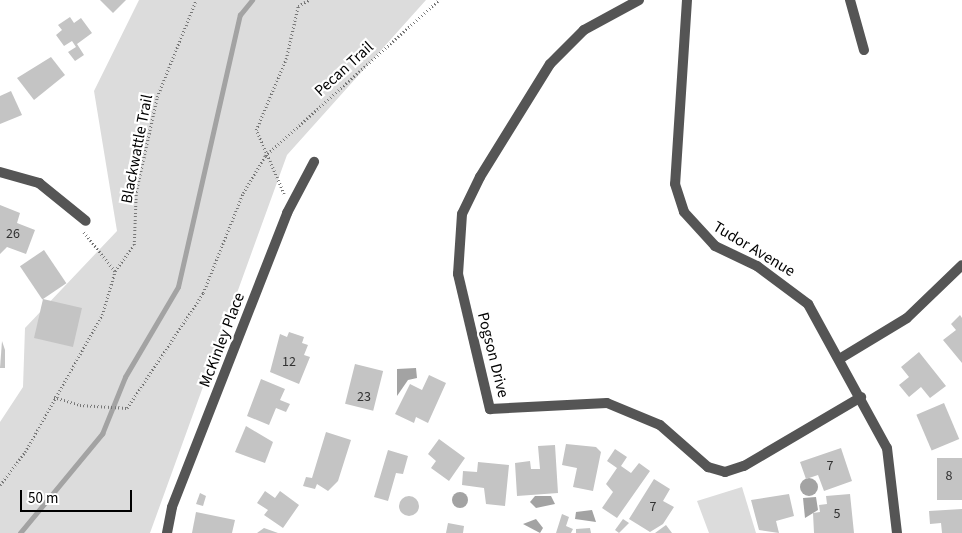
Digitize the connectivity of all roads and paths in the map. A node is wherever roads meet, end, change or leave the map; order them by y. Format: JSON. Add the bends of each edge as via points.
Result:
{"nodes":[{"id":1,"x":196,"y":0,"type":"edge"},
{"id":2,"x":309,"y":0,"type":"edge"},
{"id":3,"x":439,"y":0,"type":"edge"},
{"id":4,"x":639,"y":0,"type":"edge"},
{"id":5,"x":687,"y":0,"type":"edge"},
{"id":6,"x":850,"y":0,"type":"edge"},
{"id":7,"x":864,"y":50,"type":"dead end"},
{"id":8,"x":265,"y":156,"type":"junction"},
{"id":9,"x":314,"y":162,"type":"dead end"},
{"id":10,"x":0,"y":172,"type":"edge"},
{"id":11,"x":287,"y":213,"type":"junction"},
{"id":12,"x":86,"y":221,"type":"joint"},
{"id":13,"x":962,"y":265,"type":"edge"},
{"id":14,"x":115,"y":271,"type":"junction"},
{"id":15,"x":840,"y":358,"type":"junction"},
{"id":16,"x":54,"y":397,"type":"junction"},
{"id":17,"x":861,"y":398,"type":"junction"},
{"id":18,"x":0,"y":485,"type":"edge"},
{"id":19,"x":167,"y":533,"type":"edge"},
{"id":20,"x":897,"y":533,"type":"edge"}],
"edges":[{"from":1,"to":14,"type":"path","name":"Blackwattle Trail","via":[[157,97],[136,192],[134,245]]},
{"from":2,"to":8,"type":"path","via":[[298,6],[286,59],[256,130]]},
{"from":3,"to":8,"type":"path","name":"Pecan Trail"},
{"from":4,"to":17,"type":"street","name":"Pogson Drive","via":[[584,30],[550,64],[480,177],[462,214],[458,274],[490,409],[608,403],[660,425],[708,466],[724,472],[744,466]]},
{"from":5,"to":15,"type":"street","name":"Tudor Avenue","via":[[675,184],[684,212],[714,246],[757,266],[808,304]]},
{"from":6,"to":7,"type":"street"},
{"from":8,"to":11,"type":"path","via":[[281,182]]},
{"from":8,"to":16,"type":"path","name":"Pecan Trail","via":[[243,193],[204,293],[127,408],[80,405]]},
{"from":9,"to":11,"type":"street","name":"McKinley Place"},
{"from":10,"to":12,"type":"street","via":[[39,183]]},
{"from":11,"to":19,"type":"street","name":"McKinley Place","via":[[172,507]]},
{"from":12,"to":14,"type":"path","via":[[83,234]]},
{"from":13,"to":15,"type":"street","via":[[907,318]]},
{"from":14,"to":16,"type":"path","name":"Blackwattle Trail","via":[[102,315]]},
{"from":15,"to":17,"type":"street","name":"Tudor Avenue"},
{"from":16,"to":18,"type":"path","via":[[25,452]]},
{"from":17,"to":20,"type":"street","name":"Tudor Avenue","via":[[887,448]]}]}
